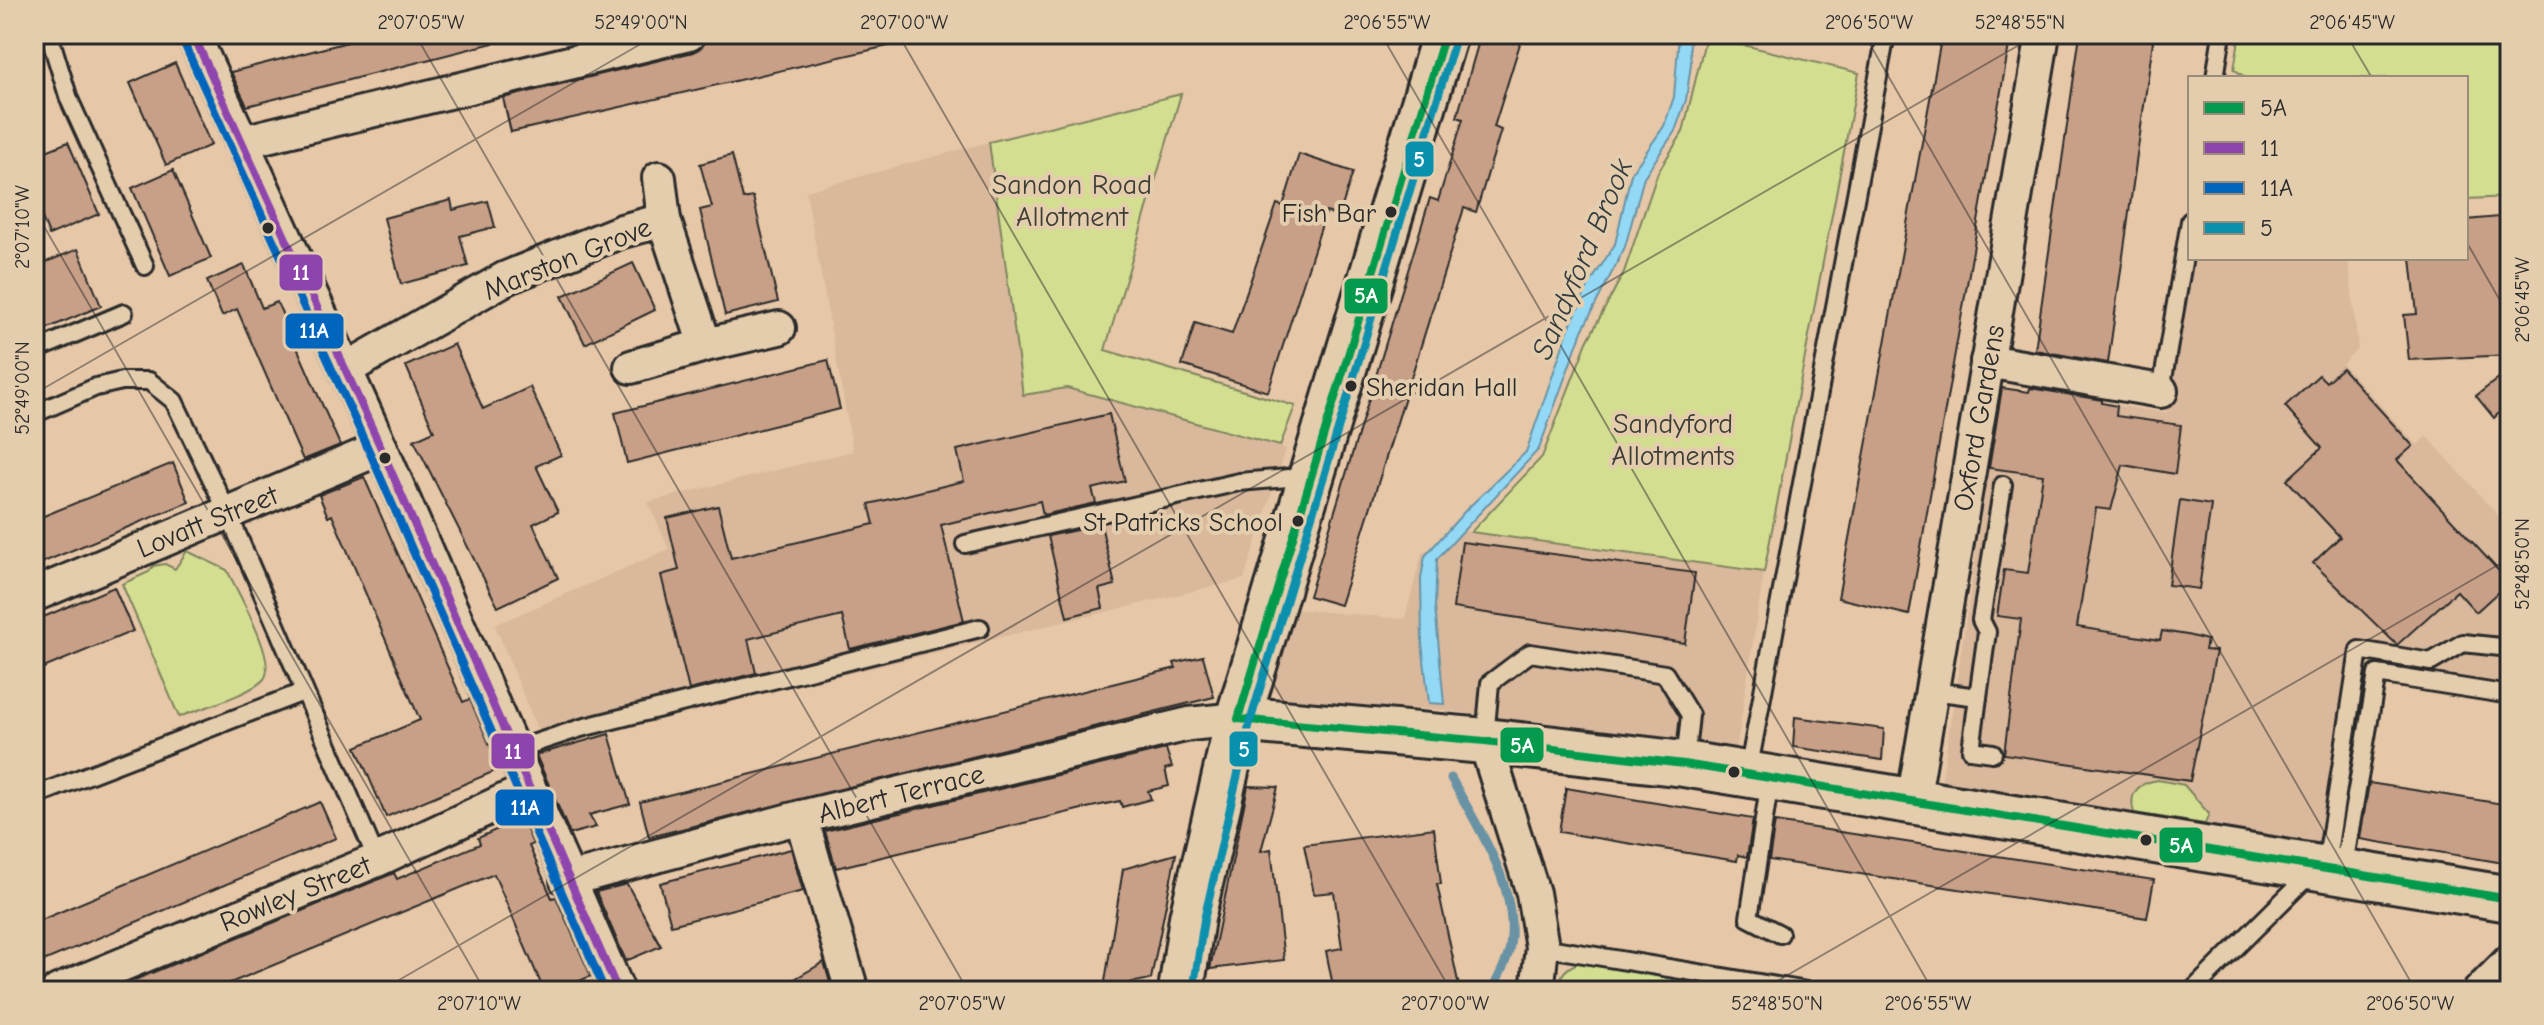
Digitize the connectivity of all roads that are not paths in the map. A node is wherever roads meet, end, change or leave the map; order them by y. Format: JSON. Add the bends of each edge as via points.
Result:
{"nodes":[{"id":1,"x":49,"y":34,"type":"edge"},
{"id":2,"x":193,"y":34,"type":"edge"},
{"id":3,"x":689,"y":34,"type":"edge"},
{"id":4,"x":1445,"y":34,"type":"edge"},
{"id":5,"x":1886,"y":34,"type":"edge"},
{"id":6,"x":2043,"y":34,"type":"edge"},
{"id":7,"x":2222,"y":34,"type":"edge"},
{"id":8,"x":2215,"y":76,"type":"edge"},
{"id":9,"x":242,"y":142,"type":"junction"},
{"id":10,"x":659,"y":178,"type":"dead end"},
{"id":11,"x":664,"y":220,"type":"junction"},
{"id":12,"x":2188,"y":233,"type":"edge"},
{"id":13,"x":145,"y":266,"type":"dead end"},
{"id":14,"x":124,"y":313,"type":"dead end"},
{"id":15,"x":779,"y":328,"type":"dead end"},
{"id":16,"x":705,"y":345,"type":"junction"},
{"id":17,"x":34,"y":351,"type":"edge"},
{"id":18,"x":1987,"y":361,"type":"junction"},
{"id":19,"x":631,"y":367,"type":"dead end"},
{"id":20,"x":346,"y":369,"type":"junction"},
{"id":21,"x":2161,"y":391,"type":"joint"},
{"id":22,"x":34,"y":414,"type":"edge"},
{"id":23,"x":381,"y":448,"type":"junction"},
{"id":24,"x":1307,"y":484,"type":"junction"},
{"id":25,"x":2003,"y":485,"type":"dead end"},
{"id":26,"x":228,"y":513,"type":"junction"},
{"id":27,"x":965,"y":544,"type":"dead end"},
{"id":28,"x":34,"y":595,"type":"edge"},
{"id":29,"x":980,"y":628,"type":"dead end"},
{"id":30,"x":2510,"y":648,"type":"edge"},
{"id":31,"x":1932,"y":691,"type":"junction"},
{"id":32,"x":303,"y":692,"type":"junction"},
{"id":33,"x":2510,"y":695,"type":"edge"},
{"id":34,"x":1978,"y":697,"type":"junction"},
{"id":35,"x":1238,"y":719,"type":"junction"},
{"id":36,"x":1485,"y":741,"type":"junction"},
{"id":37,"x":514,"y":750,"type":"junction"},
{"id":38,"x":1993,"y":753,"type":"dead end"},
{"id":39,"x":1684,"y":764,"type":"junction"},
{"id":40,"x":1759,"y":776,"type":"junction"},
{"id":41,"x":529,"y":789,"type":"junction"},
{"id":42,"x":34,"y":796,"type":"edge"},
{"id":43,"x":1913,"y":802,"type":"junction"},
{"id":44,"x":801,"y":817,"type":"junction"},
{"id":45,"x":377,"y":860,"type":"junction"},
{"id":46,"x":2329,"y":867,"type":"junction"},
{"id":47,"x":567,"y":880,"type":"junction"},
{"id":48,"x":2510,"y":899,"type":"edge"},
{"id":49,"x":1780,"y":934,"type":"dead end"},
{"id":50,"x":1542,"y":947,"type":"junction"},
{"id":51,"x":2510,"y":961,"type":"edge"},
{"id":52,"x":614,"y":989,"type":"edge"},
{"id":53,"x":58,"y":991,"type":"edge"},
{"id":54,"x":852,"y":991,"type":"edge"},
{"id":55,"x":1181,"y":991,"type":"edge"},
{"id":56,"x":1537,"y":991,"type":"edge"},
{"id":57,"x":1807,"y":991,"type":"edge"},
{"id":58,"x":2192,"y":991,"type":"edge"},
{"id":59,"x":2480,"y":991,"type":"edge"}],
"edges":[{"from":1,"to":13,"type":"lane","via":[[69,99]]},
{"from":2,"to":9,"type":"street"},
{"from":3,"to":9,"type":"street"},
{"from":4,"to":24,"type":"street"},
{"from":5,"to":40,"type":"lane"},
{"from":6,"to":18,"type":"street","name":"Oxford Gardens"},
{"from":7,"to":8,"type":"lane"},
{"from":9,"to":20,"type":"street"},
{"from":10,"to":11,"type":"street","name":"Marston Grove"},
{"from":11,"to":16,"type":"street","name":"Marston Grove"},
{"from":11,"to":20,"type":"street","name":"Marston Grove","via":[[622,231],[506,278]]},
{"from":12,"to":21,"type":"lane"},
{"from":14,"to":17,"type":"lane"},
{"from":15,"to":16,"type":"street"},
{"from":16,"to":19,"type":"street"},
{"from":18,"to":21,"type":"street"},
{"from":18,"to":31,"type":"street","name":"Oxford Gardens"},
{"from":20,"to":23,"type":"street"},
{"from":22,"to":26,"type":"lane","via":[[96,387],[149,381],[174,401]]},
{"from":23,"to":26,"type":"street","name":"Lovatt Street"},
{"from":23,"to":37,"type":"street"},
{"from":24,"to":27,"type":"lane","via":[[1288,478],[1239,482]]},
{"from":24,"to":35,"type":"street"},
{"from":25,"to":34,"type":"lane","via":[[1981,620],[1987,632]]},
{"from":26,"to":28,"type":"street","name":"Lovatt Street"},
{"from":26,"to":32,"type":"lane"},
{"from":29,"to":37,"type":"lane","via":[[581,728]]},
{"from":30,"to":46,"type":"lane","via":[[2463,643],[2431,662],[2359,650]]},
{"from":31,"to":34,"type":"lane"},
{"from":31,"to":43,"type":"street","name":"Oxford Gardens"},
{"from":32,"to":42,"type":"lane"},
{"from":32,"to":45,"type":"lane"},
{"from":33,"to":46,"type":"lane","via":[[2377,674]]},
{"from":34,"to":38,"type":"lane","via":[[1971,750]]},
{"from":35,"to":36,"type":"street"},
{"from":35,"to":44,"type":"street","name":"Albert Terrace","via":[[1189,724]]},
{"from":35,"to":55,"type":"street","via":[[1192,918]]},
{"from":36,"to":39,"type":"street"},
{"from":36,"to":39,"type":"lane","via":[[1490,683],[1530,653],[1665,674],[1690,715]]},
{"from":36,"to":50,"type":"street","via":[[1533,893]]},
{"from":37,"to":41,"type":"street"},
{"from":39,"to":40,"type":"street"},
{"from":40,"to":43,"type":"street"},
{"from":40,"to":49,"type":"lane","via":[[1749,918]]},
{"from":41,"to":45,"type":"street","name":"Rowley Street"},
{"from":41,"to":47,"type":"street"},
{"from":43,"to":46,"type":"street"},
{"from":44,"to":47,"type":"street","name":"Albert Terrace"},
{"from":44,"to":54,"type":"street"},
{"from":45,"to":53,"type":"street","name":"Rowley Street"},
{"from":46,"to":48,"type":"street"},
{"from":46,"to":58,"type":"lane"},
{"from":47,"to":52,"type":"street"},
{"from":50,"to":56,"type":"street"},
{"from":50,"to":57,"type":"lane"},
{"from":51,"to":59,"type":"street"}]}
